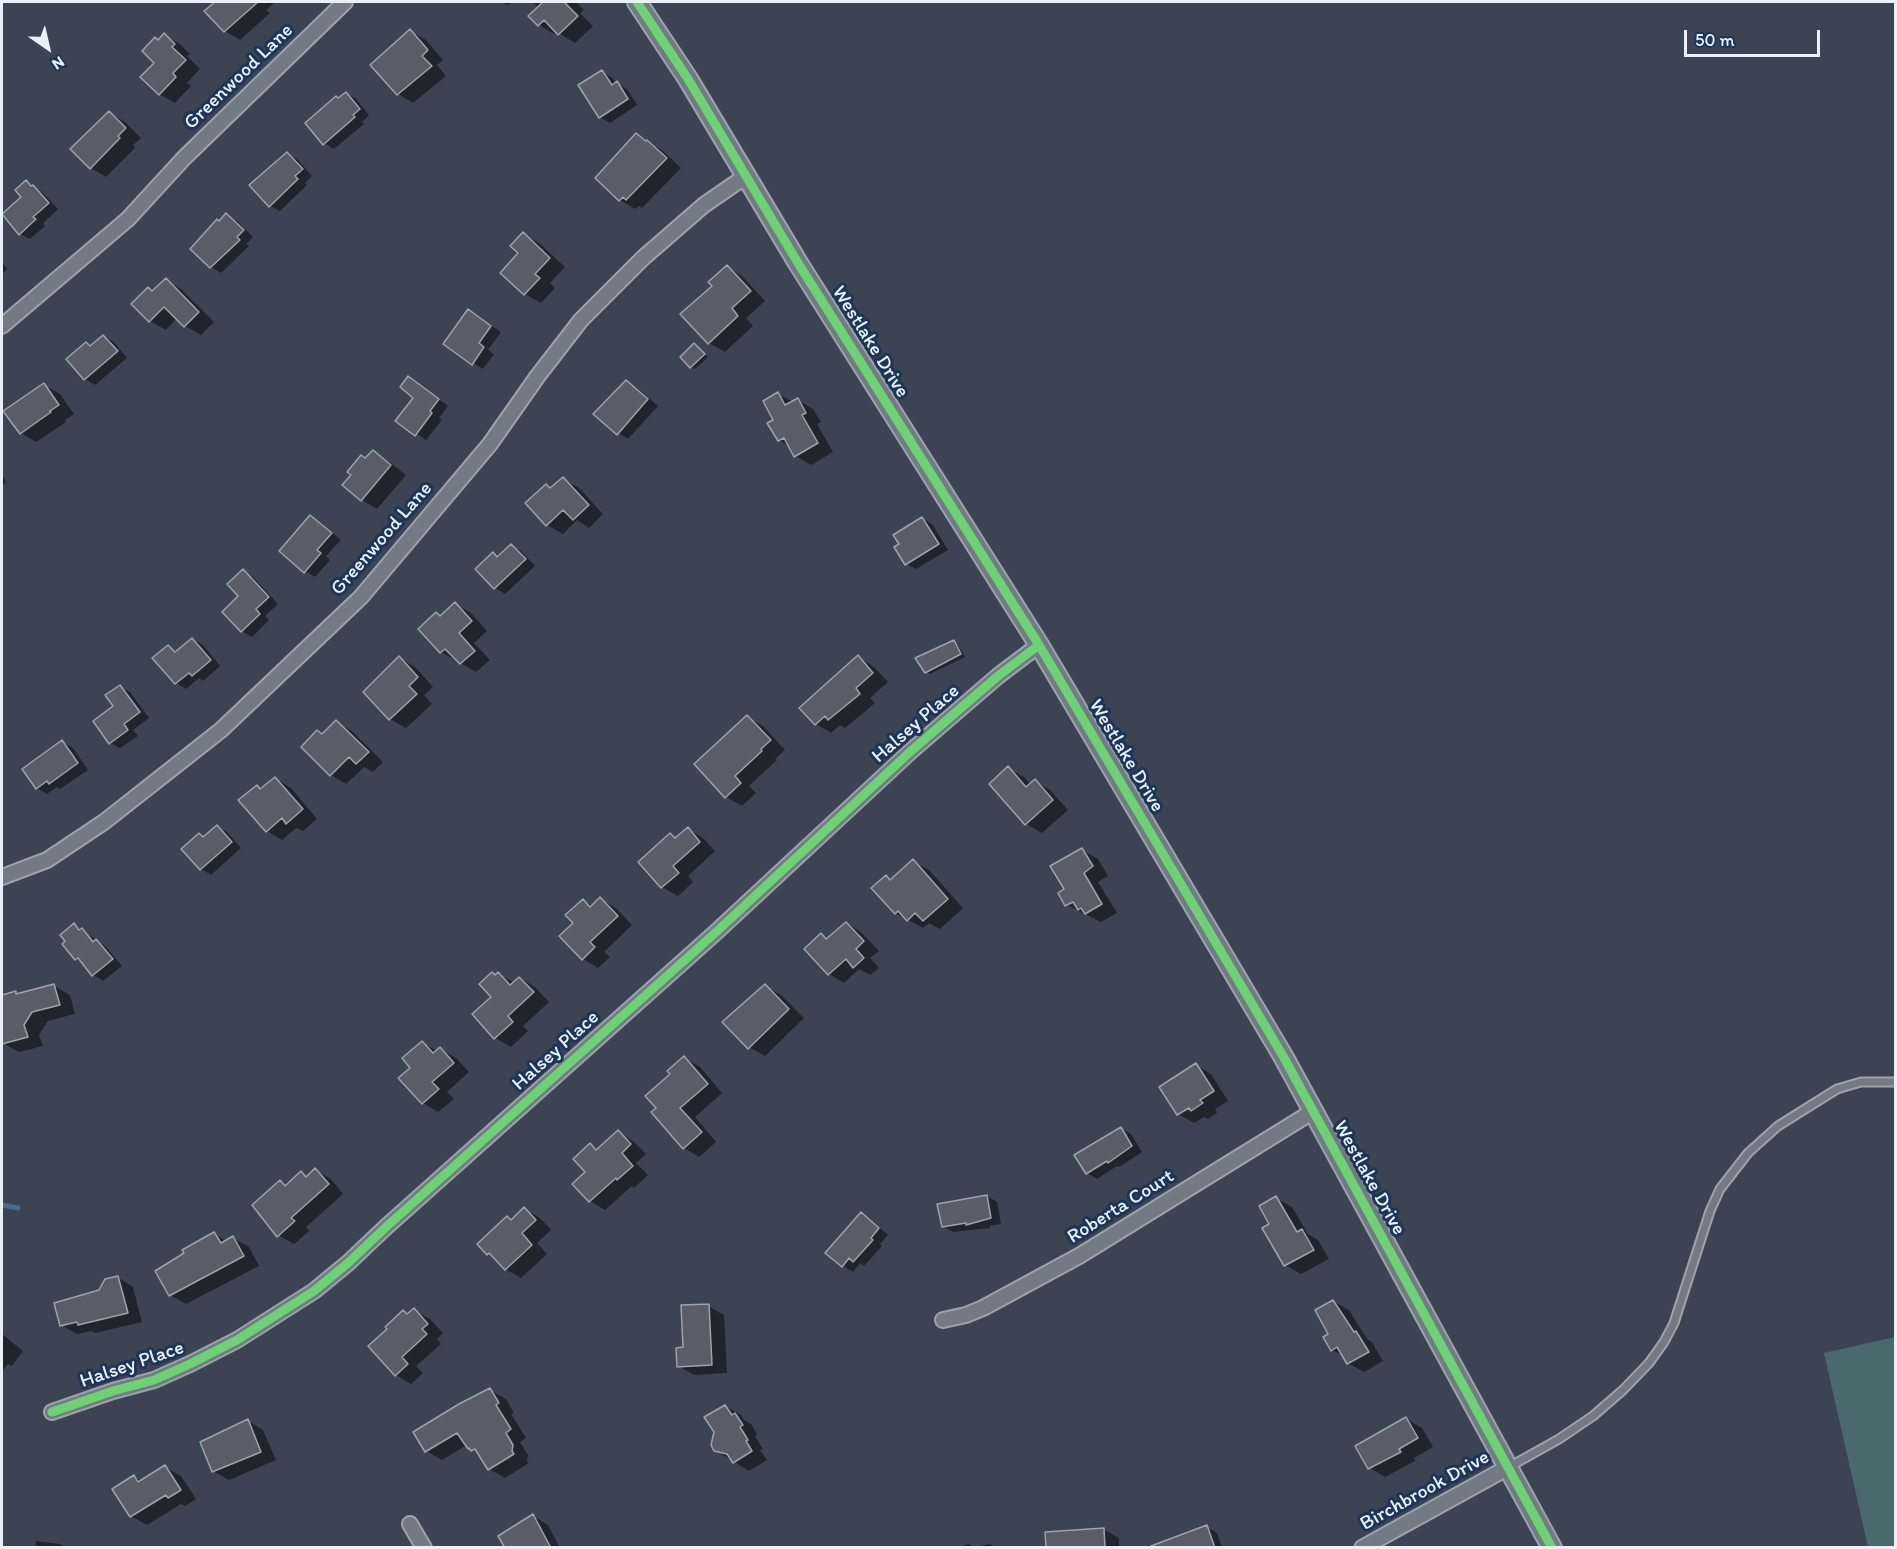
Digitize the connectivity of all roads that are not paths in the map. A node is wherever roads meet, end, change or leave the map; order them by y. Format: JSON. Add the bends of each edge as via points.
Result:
{"nodes":[{"id":1,"x":345,"y":2,"type":"edge"},
{"id":2,"x":637,"y":2,"type":"edge"},
{"id":3,"x":746,"y":176,"type":"junction"},
{"id":4,"x":2,"y":326,"type":"edge"},
{"id":5,"x":1039,"y":645,"type":"junction"},
{"id":6,"x":2,"y":877,"type":"edge"},
{"id":7,"x":1896,"y":1082,"type":"edge"},
{"id":8,"x":1312,"y":1112,"type":"junction"},
{"id":9,"x":943,"y":1320,"type":"dead end"},
{"id":10,"x":52,"y":1412,"type":"dead end"},
{"id":11,"x":1507,"y":1468,"type":"junction"},
{"id":12,"x":410,"y":1524,"type":"dead end"},
{"id":13,"x":424,"y":1548,"type":"edge"},
{"id":14,"x":1362,"y":1548,"type":"edge"},
{"id":15,"x":1552,"y":1548,"type":"edge"}],
"edges":[{"from":1,"to":4,"type":"street","name":"Greenwood Lane","via":[[184,158],[128,219]]},
{"from":2,"to":3,"type":"street","name":"Westlake Drive"},
{"from":3,"to":5,"type":"street","name":"Westlake Drive"},
{"from":3,"to":6,"type":"street","name":"Greenwood Lane","via":[[704,204],[581,320],[490,444],[361,597],[221,730],[104,822],[47,860]]},
{"from":5,"to":8,"type":"street","name":"Westlake Drive","via":[[1277,1046]]},
{"from":5,"to":10,"type":"street","name":"Halsey Place","via":[[911,751],[714,934],[314,1291],[237,1340],[190,1364],[154,1380]]},
{"from":7,"to":11,"type":"lane","via":[[1862,1082],[1837,1089],[1778,1126],[1748,1153],[1720,1189],[1674,1323],[1648,1363],[1593,1416]]},
{"from":8,"to":9,"type":"street","name":"Roberta Court","via":[[1079,1256],[983,1308]]},
{"from":8,"to":11,"type":"street","name":"Westlake Drive"},
{"from":11,"to":14,"type":"street","name":"Birchbrook Drive"},
{"from":11,"to":15,"type":"street","name":"Westlake Drive"},
{"from":12,"to":13,"type":"street"}]}
